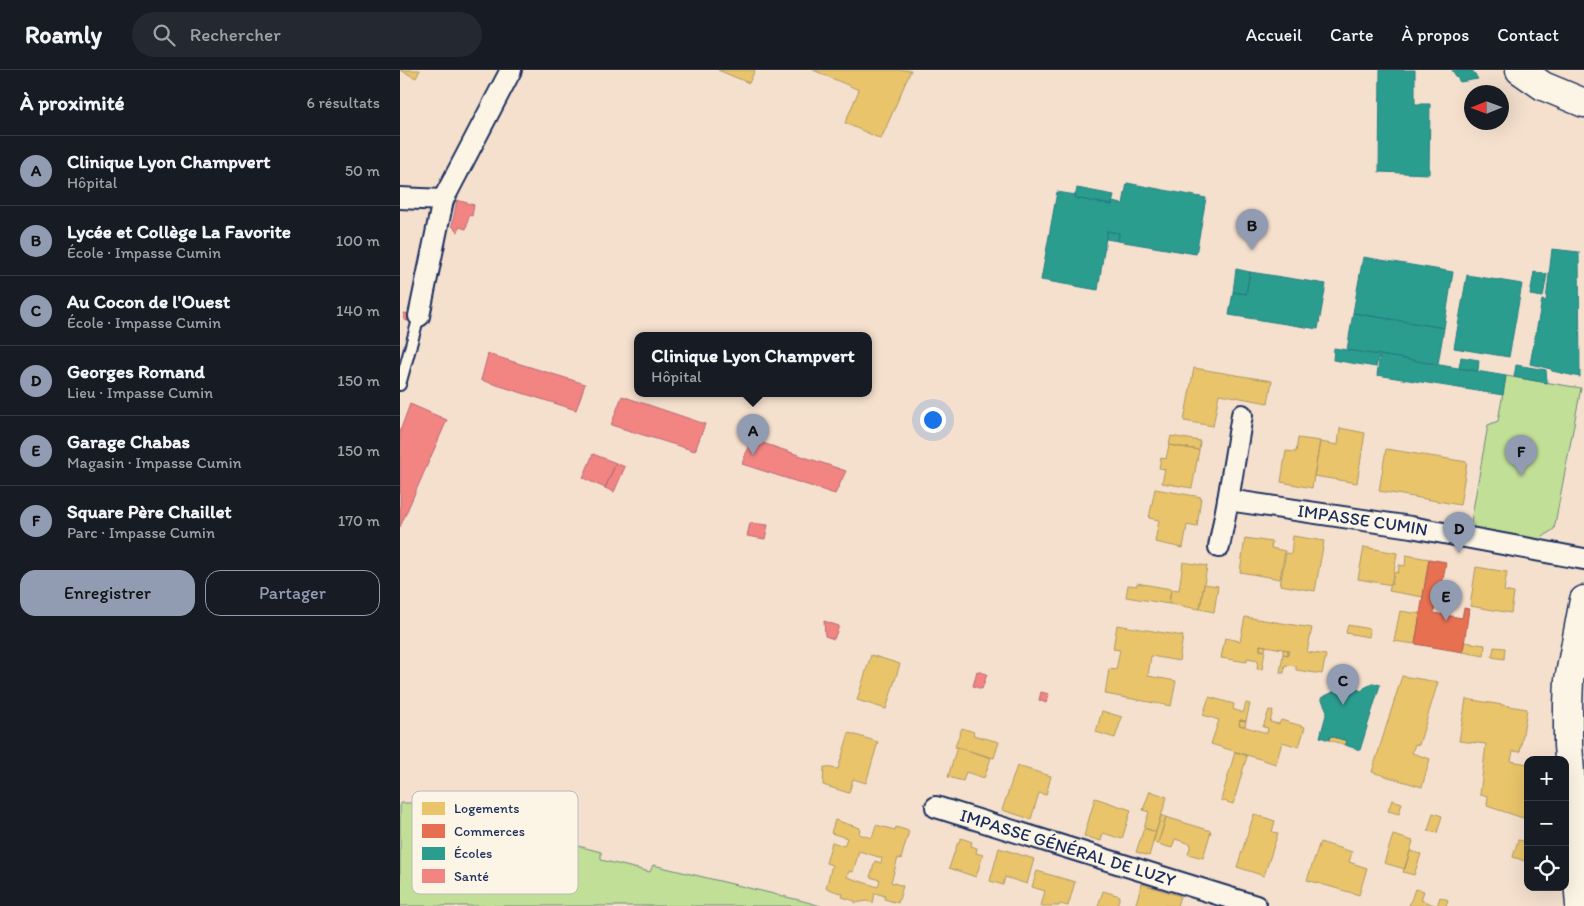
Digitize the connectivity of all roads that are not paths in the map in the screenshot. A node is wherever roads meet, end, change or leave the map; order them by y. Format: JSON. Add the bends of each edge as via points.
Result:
{"nodes":[{"id":1,"x":511,"y":70,"type":"edge"},
{"id":2,"x":1520,"y":70,"type":"edge"},
{"id":3,"x":1584,"y":104,"type":"edge"},
{"id":4,"x":400,"y":198,"type":"edge"},
{"id":5,"x":443,"y":200,"type":"junction"},
{"id":6,"x":418,"y":316,"type":"joint"},
{"id":7,"x":400,"y":385,"type":"edge"},
{"id":8,"x":1242,"y":415,"type":"dead end"},
{"id":9,"x":1228,"y":500,"type":"junction"},
{"id":10,"x":1219,"y":547,"type":"dead end"},
{"id":11,"x":1584,"y":559,"type":"edge"},
{"id":12,"x":1584,"y":600,"type":"edge"},
{"id":13,"x":936,"y":807,"type":"dead end"},
{"id":14,"x":1256,"y":906,"type":"edge"},
{"id":15,"x":1580,"y":906,"type":"edge"}],
"edges":[{"from":1,"to":5,"type":"street"},
{"from":2,"to":3,"type":"main road","via":[[1543,86]]},
{"from":4,"to":5,"type":"street"},
{"from":5,"to":6,"type":"street"},
{"from":6,"to":7,"type":"lane"},
{"from":8,"to":9,"type":"street"},
{"from":9,"to":10,"type":"street"},
{"from":9,"to":11,"type":"street","name":"IMPASSE CUMIN","via":[[1411,527]]},
{"from":12,"to":15,"type":"main road","via":[[1569,680],[1568,706]]},
{"from":13,"to":14,"type":"street","name":"IMPASSE GÉNÉRAL DE LUZY"}]}
